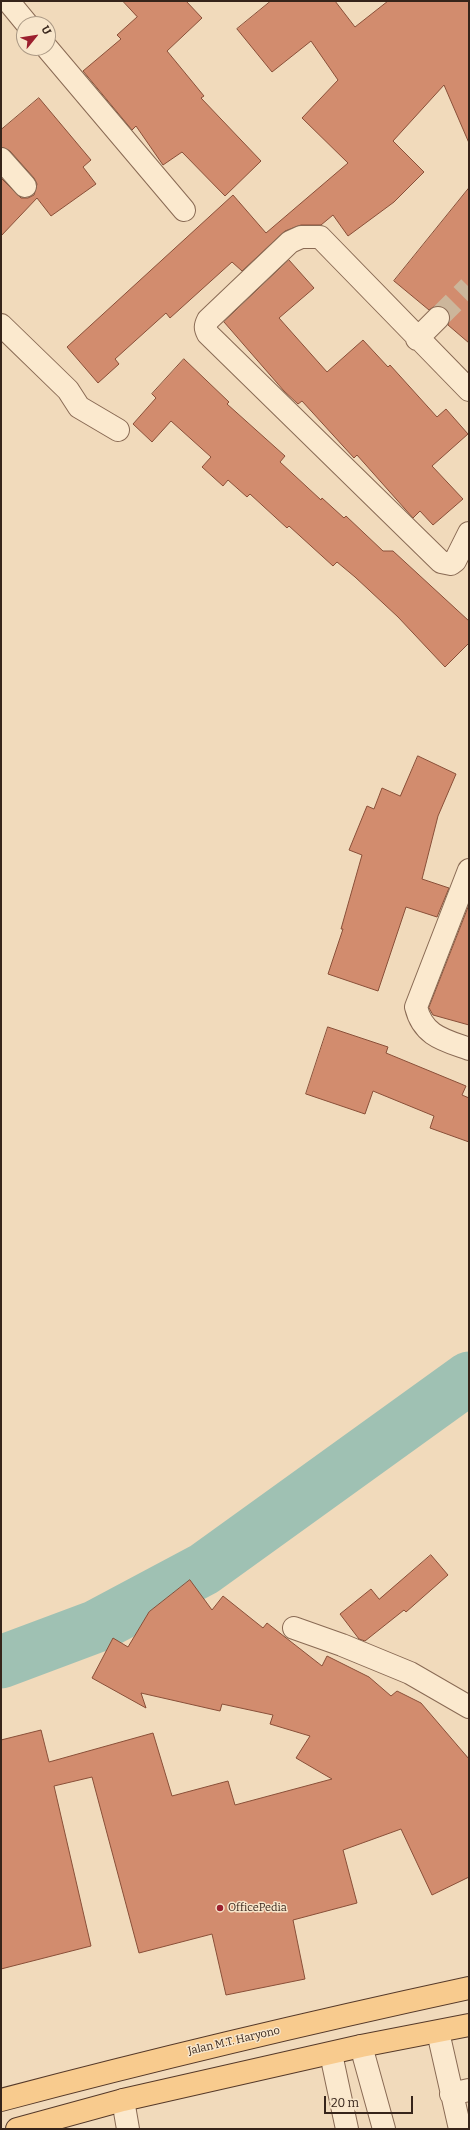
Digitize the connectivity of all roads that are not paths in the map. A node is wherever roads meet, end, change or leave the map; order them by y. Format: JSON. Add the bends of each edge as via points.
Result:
{"nodes":[{"id":1,"x":8,"y":1,"type":"edge"},
{"id":2,"x":20,"y":16,"type":"edge"},
{"id":3,"x":54,"y":56,"type":"edge"},
{"id":4,"x":1,"y":159,"type":"edge"},
{"id":5,"x":24,"y":186,"type":"dead end"},
{"id":6,"x":184,"y":210,"type":"dead end"},
{"id":7,"x":438,"y":318,"type":"tunnel mouth"},
{"id":8,"x":1,"y":325,"type":"edge"},
{"id":9,"x":418,"y":339,"type":"junction"},
{"id":10,"x":469,"y":390,"type":"edge"},
{"id":11,"x":118,"y":430,"type":"dead end"},
{"id":12,"x":469,"y":533,"type":"edge"},
{"id":13,"x":469,"y":870,"type":"edge"},
{"id":14,"x":469,"y":1049,"type":"edge"},
{"id":15,"x":294,"y":1628,"type":"dead end"},
{"id":16,"x":469,"y":1707,"type":"edge"},
{"id":17,"x":469,"y":1988,"type":"edge"},
{"id":18,"x":469,"y":2025,"type":"edge"},
{"id":19,"x":438,"y":2032,"type":"junction"},
{"id":20,"x":361,"y":2046,"type":"junction"},
{"id":21,"x":332,"y":2054,"type":"junction"},
{"id":22,"x":460,"y":2092,"type":"edge"},
{"id":23,"x":1,"y":2100,"type":"edge"},
{"id":24,"x":123,"y":2100,"type":"junction"},
{"id":25,"x":17,"y":2129,"type":"edge"},
{"id":26,"x":128,"y":2129,"type":"edge"},
{"id":27,"x":347,"y":2129,"type":"edge"},
{"id":28,"x":384,"y":2129,"type":"edge"},
{"id":29,"x":460,"y":2129,"type":"edge"}],
"edges":[{"from":1,"to":2,"type":"street"},
{"from":3,"to":6,"type":"street"},
{"from":4,"to":5,"type":"street"},
{"from":7,"to":9,"type":"street"},
{"from":8,"to":11,"type":"street","via":[[68,390],[79,406]]},
{"from":9,"to":10,"type":"street"},
{"from":9,"to":12,"type":"street","via":[[320,237],[313,236],[301,237],[290,242],[208,320],[205,329],[441,562],[451,564],[455,561]]},
{"from":13,"to":14,"type":"street","via":[[416,1007],[418,1016],[436,1037]]},
{"from":15,"to":16,"type":"street","via":[[410,1673]]},
{"from":17,"to":23,"type":"main road","name":"Jalan M.T. Haryono","via":[[299,2025]]},
{"from":18,"to":19,"type":"main road"},
{"from":19,"to":20,"type":"main road"},
{"from":19,"to":22,"type":"street"},
{"from":20,"to":21,"type":"main road"},
{"from":20,"to":28,"type":"street"},
{"from":21,"to":24,"type":"main road"},
{"from":21,"to":27,"type":"street"},
{"from":22,"to":29,"type":"street"},
{"from":24,"to":25,"type":"main road"},
{"from":24,"to":26,"type":"street"}]}
